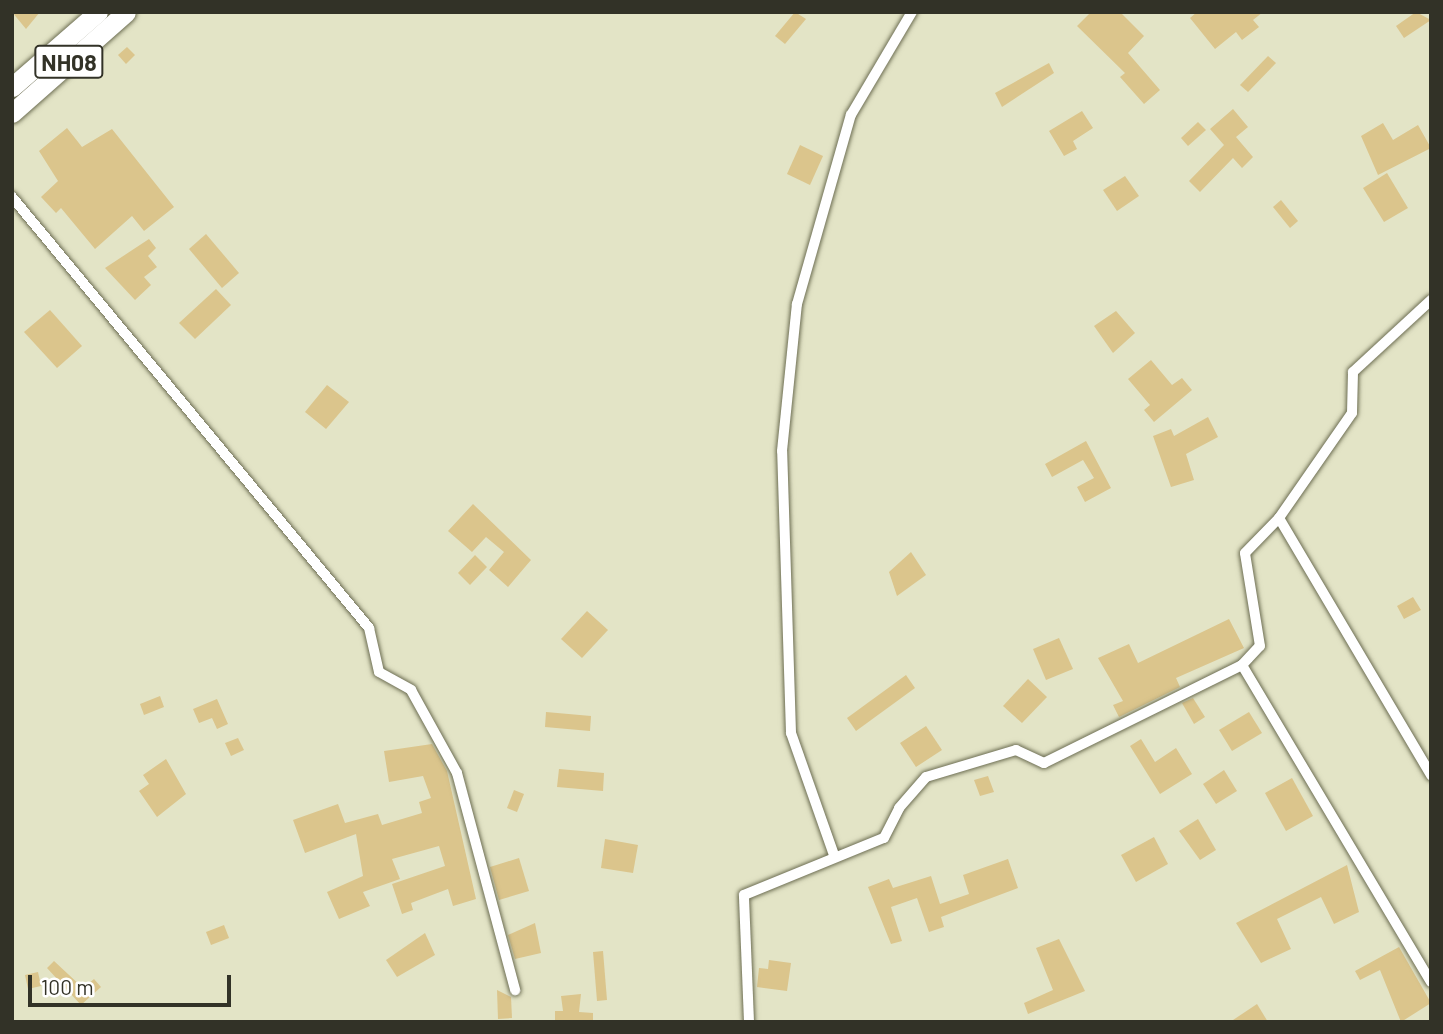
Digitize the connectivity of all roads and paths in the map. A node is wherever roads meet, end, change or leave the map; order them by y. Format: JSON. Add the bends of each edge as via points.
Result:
{"nodes":[{"id":1,"x":98,"y":12,"type":"edge"},
{"id":2,"x":126,"y":12,"type":"edge"},
{"id":3,"x":912,"y":12,"type":"edge"},
{"id":4,"x":12,"y":87,"type":"edge"},
{"id":5,"x":12,"y":113,"type":"edge"},
{"id":6,"x":12,"y":197,"type":"edge"},
{"id":7,"x":1431,"y":300,"type":"edge"},
{"id":8,"x":1279,"y":518,"type":"junction"},
{"id":9,"x":1242,"y":665,"type":"junction"},
{"id":10,"x":1431,"y":775,"type":"edge"},
{"id":11,"x":834,"y":855,"type":"junction"},
{"id":12,"x":1431,"y":982,"type":"edge"},
{"id":13,"x":515,"y":990,"type":"dead end"},
{"id":14,"x":749,"y":1022,"type":"edge"}],
"edges":[{"from":1,"to":4,"type":"highway","number":"NH08"},
{"from":2,"to":5,"type":"highway","number":"NH08"},
{"from":3,"to":11,"type":"street","via":[[851,115],[797,304],[782,451],[791,733]]},
{"from":6,"to":13,"type":"street","via":[[369,628],[379,671],[411,690],[457,773]]},
{"from":7,"to":8,"type":"street","via":[[1353,372],[1352,412]]},
{"from":8,"to":9,"type":"street","via":[[1245,553],[1260,646]]},
{"from":8,"to":10,"type":"street"},
{"from":9,"to":11,"type":"street","via":[[1044,763],[1016,750],[926,777],[899,808],[884,838]]},
{"from":9,"to":12,"type":"street"},
{"from":11,"to":14,"type":"street","via":[[744,895]]}]}
